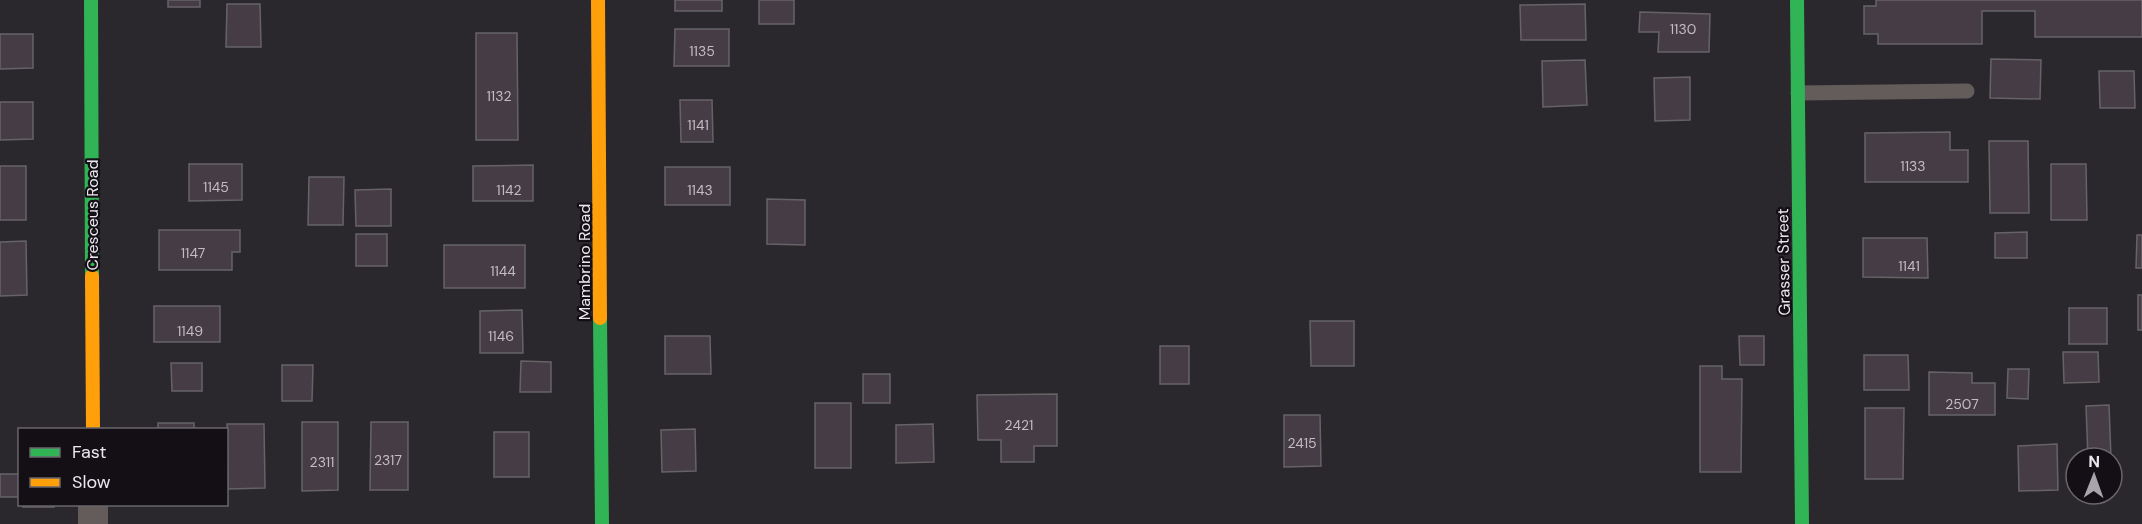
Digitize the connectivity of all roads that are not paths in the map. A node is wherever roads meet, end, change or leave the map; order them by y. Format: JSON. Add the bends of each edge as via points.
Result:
{"nodes":[{"id":1,"x":91,"y":0,"type":"edge"},
{"id":2,"x":598,"y":0,"type":"edge"},
{"id":3,"x":1797,"y":0,"type":"edge"},
{"id":4,"x":1967,"y":91,"type":"dead end"},
{"id":5,"x":1798,"y":93,"type":"junction"},
{"id":6,"x":93,"y":428,"type":"edge"},
{"id":7,"x":93,"y":506,"type":"edge"},
{"id":8,"x":93,"y":524,"type":"edge"},
{"id":9,"x":602,"y":524,"type":"edge"},
{"id":10,"x":1802,"y":524,"type":"edge"}],
"edges":[{"from":1,"to":6,"type":"street","name":"Cresceus Road"},
{"from":2,"to":9,"type":"street","name":"Mambrino Road"},
{"from":3,"to":5,"type":"street","name":"Grasser Street"},
{"from":4,"to":5,"type":"lane"},
{"from":5,"to":10,"type":"street","name":"Grasser Street"},
{"from":7,"to":8,"type":"street"}]}
